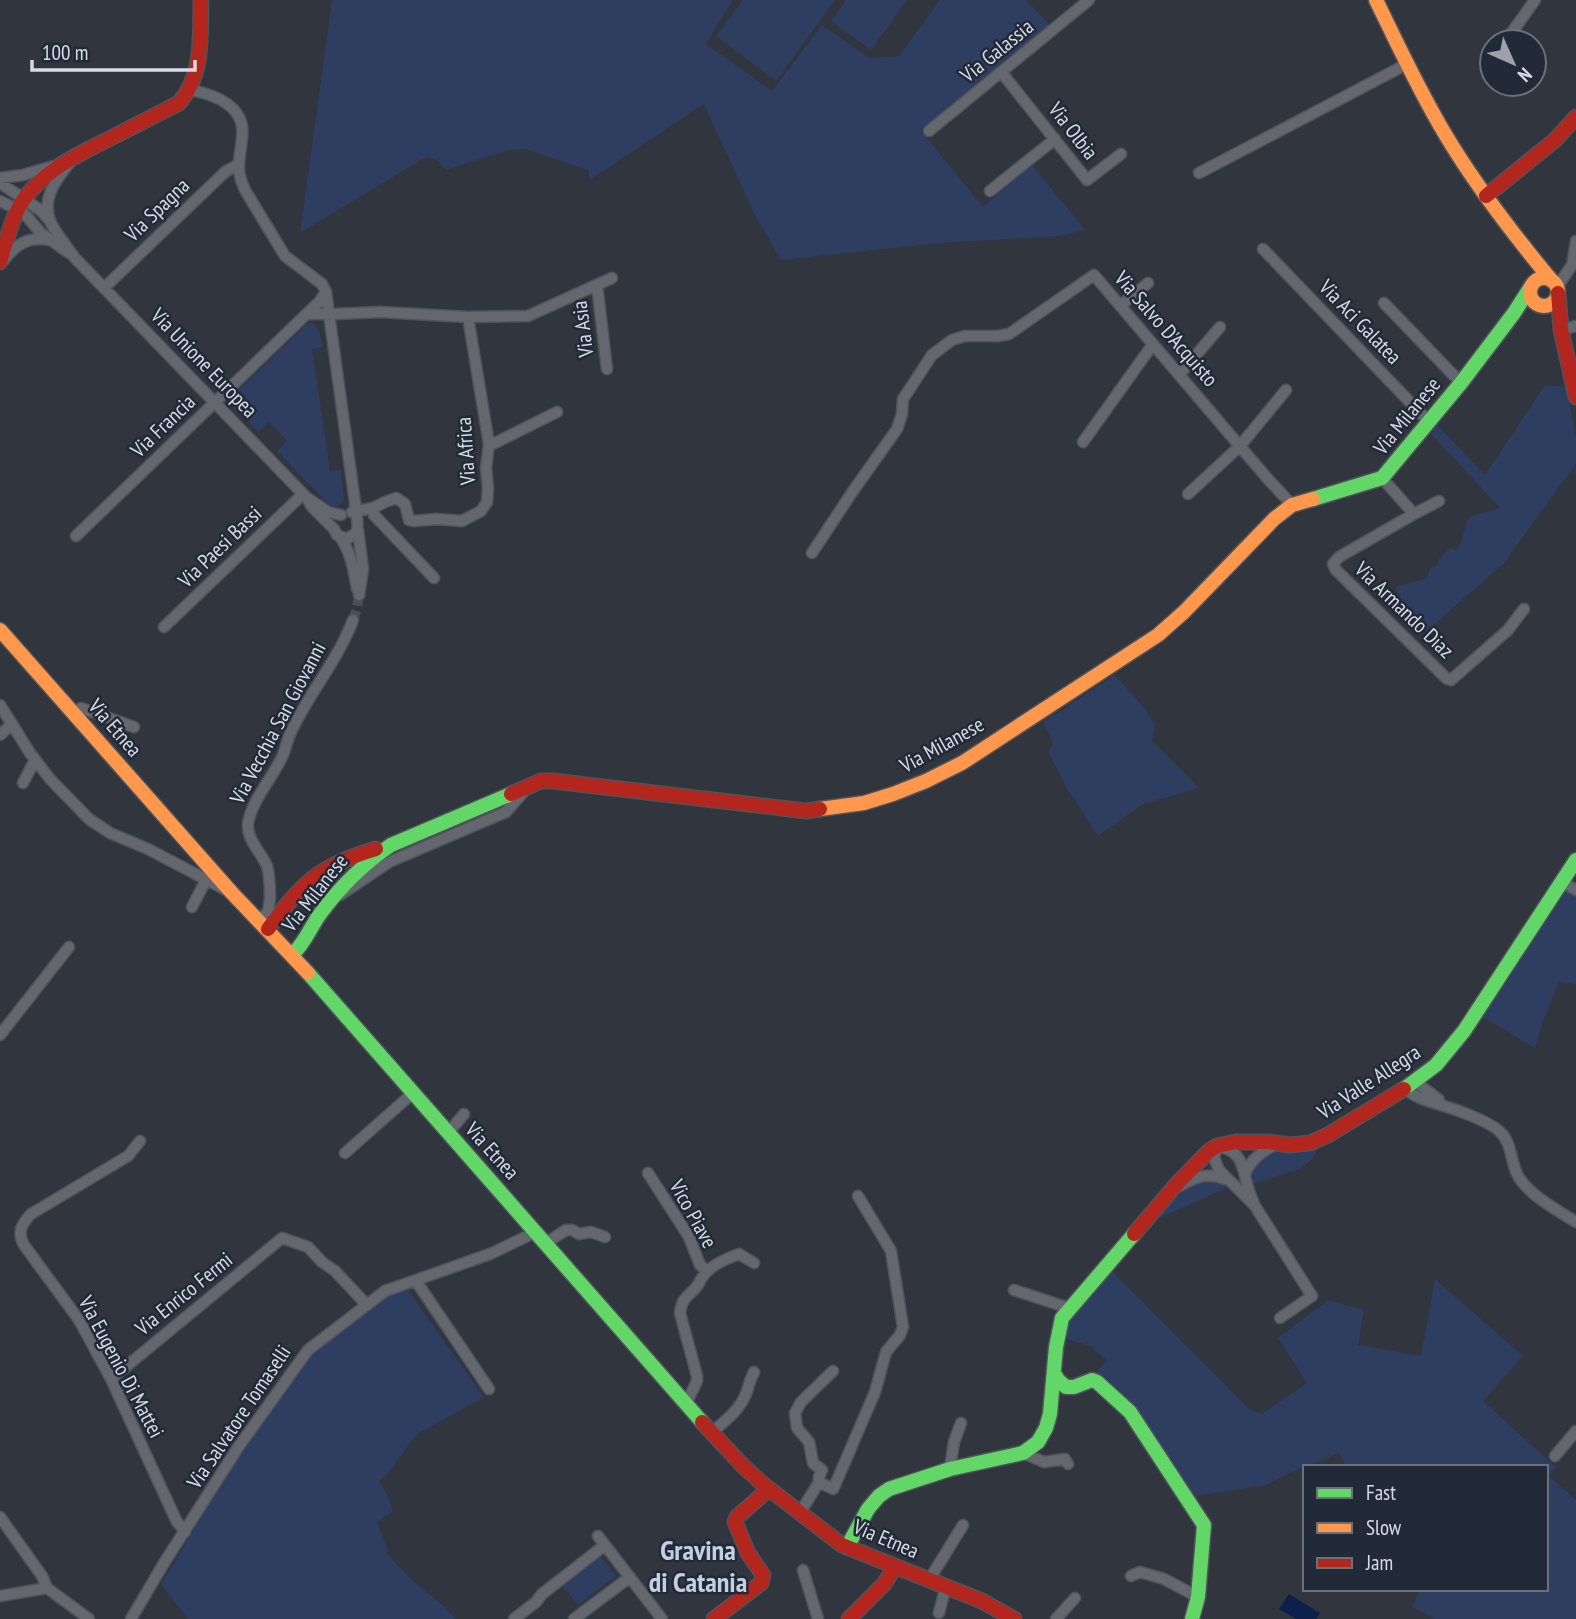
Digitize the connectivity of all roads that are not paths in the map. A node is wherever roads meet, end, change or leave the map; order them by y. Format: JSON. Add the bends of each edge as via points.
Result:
{"nodes":[{"id":1,"x":201,"y":0,"type":"edge"},
{"id":2,"x":1089,"y":0,"type":"edge"},
{"id":3,"x":1376,"y":0,"type":"edge"},
{"id":4,"x":1535,"y":0,"type":"edge"},
{"id":5,"x":1515,"y":28,"type":"edge"},
{"id":6,"x":1407,"y":64,"type":"junction"},
{"id":7,"x":1002,"y":73,"type":"junction"},
{"id":8,"x":191,"y":90,"type":"junction"},
{"id":9,"x":1576,"y":117,"type":"edge"},
{"id":10,"x":929,"y":131,"type":"dead end"},
{"id":11,"x":1055,"y":139,"type":"junction"},
{"id":12,"x":1121,"y":154,"type":"dead end"},
{"id":13,"x":75,"y":156,"type":"junction"},
{"id":14,"x":60,"y":164,"type":"junction"},
{"id":15,"x":239,"y":164,"type":"junction"},
{"id":16,"x":1199,"y":173,"type":"dead end"},
{"id":17,"x":0,"y":178,"type":"edge"},
{"id":18,"x":0,"y":183,"type":"edge"},
{"id":19,"x":990,"y":191,"type":"dead end"},
{"id":20,"x":1486,"y":196,"type":"junction"},
{"id":21,"x":0,"y":201,"type":"edge"},
{"id":22,"x":21,"y":204,"type":"junction"},
{"id":23,"x":51,"y":222,"type":"junction"},
{"id":24,"x":0,"y":231,"type":"edge"},
{"id":25,"x":50,"y":241,"type":"junction"},
{"id":26,"x":1576,"y":241,"type":"edge"},
{"id":27,"x":1522,"y":245,"type":"junction"},
{"id":28,"x":1264,"y":249,"type":"dead end"},
{"id":29,"x":74,"y":257,"type":"junction"},
{"id":30,"x":1,"y":261,"type":"edge"},
{"id":31,"x":612,"y":278,"type":"dead end"},
{"id":32,"x":1148,"y":283,"type":"dead end"},
{"id":33,"x":597,"y":285,"type":"junction"},
{"id":34,"x":1531,"y":287,"type":"junction"},
{"id":35,"x":1556,"y":287,"type":"junction"},
{"id":36,"x":104,"y":288,"type":"junction"},
{"id":37,"x":326,"y":292,"type":"junction"},
{"id":38,"x":1384,"y":303,"type":"dead end"},
{"id":39,"x":1538,"y":305,"type":"junction"},
{"id":40,"x":1120,"y":306,"type":"junction"},
{"id":41,"x":1514,"y":313,"type":"junction"},
{"id":42,"x":307,"y":314,"type":"junction"},
{"id":43,"x":328,"y":315,"type":"junction"},
{"id":44,"x":468,"y":317,"type":"junction"},
{"id":45,"x":1220,"y":327,"type":"dead end"},
{"id":46,"x":1569,"y":328,"type":"edge"},
{"id":47,"x":1153,"y":344,"type":"junction"},
{"id":48,"x":607,"y":369,"type":"dead end"},
{"id":49,"x":1179,"y":375,"type":"junction"},
{"id":50,"x":1461,"y":383,"type":"junction"},
{"id":51,"x":1286,"y":390,"type":"dead end"},
{"id":52,"x":1576,"y":397,"type":"edge"},
{"id":53,"x":215,"y":402,"type":"junction"},
{"id":54,"x":557,"y":412,"type":"dead end"},
{"id":55,"x":1429,"y":422,"type":"junction"},
{"id":56,"x":1083,"y":442,"type":"dead end"},
{"id":57,"x":489,"y":444,"type":"junction"},
{"id":58,"x":1240,"y":446,"type":"junction"},
{"id":59,"x":1382,"y":478,"type":"junction"},
{"id":60,"x":1188,"y":494,"type":"dead end"},
{"id":61,"x":304,"y":495,"type":"junction"},
{"id":62,"x":1439,"y":501,"type":"dead end"},
{"id":63,"x":1292,"y":505,"type":"junction"},
{"id":64,"x":373,"y":508,"type":"junction"},
{"id":65,"x":1414,"y":514,"type":"junction"},
{"id":66,"x":351,"y":518,"type":"junction"},
{"id":67,"x":337,"y":533,"type":"junction"},
{"id":68,"x":76,"y":536,"type":"dead end"},
{"id":69,"x":812,"y":553,"type":"dead end"},
{"id":70,"x":434,"y":578,"type":"dead end"},
{"id":71,"x":1524,"y":609,"type":"dead end"},
{"id":72,"x":353,"y":620,"type":"tunnel mouth"},
{"id":73,"x":164,"y":628,"type":"dead end"},
{"id":74,"x":0,"y":630,"type":"edge"},
{"id":75,"x":0,"y":705,"type":"edge"},
{"id":76,"x":75,"y":713,"type":"junction"},
{"id":77,"x":12,"y":724,"type":"junction"},
{"id":78,"x":134,"y":727,"type":"dead end"},
{"id":79,"x":0,"y":734,"type":"edge"},
{"id":80,"x":36,"y":760,"type":"junction"},
{"id":81,"x":23,"y":783,"type":"dead end"},
{"id":82,"x":529,"y":785,"type":"junction"},
{"id":83,"x":391,"y":845,"type":"junction"},
{"id":84,"x":1576,"y":859,"type":"edge"},
{"id":85,"x":206,"y":880,"type":"junction"},
{"id":86,"x":1562,"y":882,"type":"junction"},
{"id":87,"x":1576,"y":890,"type":"edge"},
{"id":88,"x":232,"y":892,"type":"junction"},
{"id":89,"x":329,"y":903,"type":"junction"},
{"id":90,"x":191,"y":907,"type":"dead end"},
{"id":91,"x":269,"y":917,"type":"junction"},
{"id":92,"x":69,"y":947,"type":"dead end"},
{"id":93,"x":292,"y":955,"type":"junction"},
{"id":94,"x":0,"y":1035,"type":"edge"},
{"id":95,"x":1417,"y":1079,"type":"junction"},
{"id":96,"x":1405,"y":1088,"type":"junction"},
{"id":97,"x":413,"y":1093,"type":"junction"},
{"id":98,"x":1450,"y":1108,"type":"junction"},
{"id":99,"x":464,"y":1114,"type":"dead end"},
{"id":100,"x":448,"y":1133,"type":"junction"},
{"id":101,"x":140,"y":1141,"type":"dead end"},
{"id":102,"x":1278,"y":1143,"type":"junction"},
{"id":103,"x":1217,"y":1146,"type":"junction"},
{"id":104,"x":345,"y":1153,"type":"dead end"},
{"id":105,"x":648,"y":1173,"type":"dead end"},
{"id":106,"x":1245,"y":1174,"type":"junction"},
{"id":107,"x":1229,"y":1181,"type":"junction"},
{"id":108,"x":1170,"y":1191,"type":"junction"},
{"id":109,"x":858,"y":1196,"type":"dead end"},
{"id":110,"x":1255,"y":1206,"type":"junction"},
{"id":111,"x":1576,"y":1222,"type":"edge"},
{"id":112,"x":605,"y":1237,"type":"dead end"},
{"id":113,"x":541,"y":1238,"type":"junction"},
{"id":114,"x":754,"y":1263,"type":"dead end"},
{"id":115,"x":707,"y":1271,"type":"junction"},
{"id":116,"x":416,"y":1281,"type":"junction"},
{"id":117,"x":1014,"y":1290,"type":"dead end"},
{"id":118,"x":366,"y":1304,"type":"junction"},
{"id":119,"x":1069,"y":1308,"type":"junction"},
{"id":120,"x":1280,"y":1318,"type":"dead end"},
{"id":121,"x":833,"y":1371,"type":"dead end"},
{"id":122,"x":754,"y":1373,"type":"dead end"},
{"id":123,"x":1054,"y":1373,"type":"junction"},
{"id":124,"x":111,"y":1379,"type":"junction"},
{"id":125,"x":1073,"y":1388,"type":"junction"},
{"id":126,"x":489,"y":1390,"type":"dead end"},
{"id":127,"x":686,"y":1405,"type":"junction"},
{"id":128,"x":1049,"y":1417,"type":"junction"},
{"id":129,"x":961,"y":1423,"type":"dead end"},
{"id":130,"x":1576,"y":1430,"type":"edge"},
{"id":131,"x":711,"y":1433,"type":"junction"},
{"id":132,"x":1023,"y":1453,"type":"junction"},
{"id":133,"x":1555,"y":1456,"type":"dead end"},
{"id":134,"x":1068,"y":1464,"type":"dead end"},
{"id":135,"x":950,"y":1469,"type":"junction"},
{"id":136,"x":819,"y":1482,"type":"junction"},
{"id":137,"x":769,"y":1489,"type":"junction"},
{"id":138,"x":800,"y":1513,"type":"junction"},
{"id":139,"x":0,"y":1517,"type":"edge"},
{"id":140,"x":963,"y":1525,"type":"dead end"},
{"id":141,"x":185,"y":1532,"type":"junction"},
{"id":142,"x":847,"y":1547,"type":"junction"},
{"id":143,"x":895,"y":1567,"type":"junction"},
{"id":144,"x":803,"y":1570,"type":"dead end"},
{"id":145,"x":1131,"y":1576,"type":"dead end"},
{"id":146,"x":630,"y":1577,"type":"junction"},
{"id":147,"x":929,"y":1580,"type":"junction"},
{"id":148,"x":946,"y":1586,"type":"junction"},
{"id":149,"x":47,"y":1588,"type":"junction"},
{"id":150,"x":0,"y":1596,"type":"edge"},
{"id":151,"x":1198,"y":1597,"type":"junction"},
{"id":152,"x":1075,"y":1598,"type":"dead end"},
{"id":153,"x":939,"y":1613,"type":"dead end"},
{"id":154,"x":89,"y":1619,"type":"edge"},
{"id":155,"x":132,"y":1619,"type":"edge"},
{"id":156,"x":514,"y":1619,"type":"edge"},
{"id":157,"x":574,"y":1619,"type":"edge"},
{"id":158,"x":662,"y":1619,"type":"edge"},
{"id":159,"x":714,"y":1619,"type":"edge"},
{"id":160,"x":818,"y":1619,"type":"edge"},
{"id":161,"x":849,"y":1619,"type":"edge"},
{"id":162,"x":1014,"y":1619,"type":"edge"},
{"id":163,"x":1056,"y":1619,"type":"edge"},
{"id":164,"x":1192,"y":1619,"type":"edge"}],
"edges":[{"from":1,"to":8,"type":"main road","via":[[197,69]]},
{"from":2,"to":7,"type":"street","name":"Via Galassia"},
{"from":3,"to":6,"type":"main road"},
{"from":4,"to":5,"type":"street"},
{"from":6,"to":16,"type":"street"},
{"from":6,"to":20,"type":"main road","via":[[1456,153]]},
{"from":7,"to":10,"type":"street","name":"Via Galassia"},
{"from":7,"to":11,"type":"street","name":"Via Olbia"},
{"from":8,"to":13,"type":"main road","via":[[180,103]]},
{"from":8,"to":15,"type":"street","via":[[210,94],[237,114],[242,128]]},
{"from":9,"to":20,"type":"main road"},
{"from":11,"to":12,"type":"street","name":"Via Olbia","via":[[1087,180]]},
{"from":11,"to":19,"type":"street"},
{"from":13,"to":14,"type":"main road"},
{"from":13,"to":23,"type":"street","via":[[51,188]]},
{"from":14,"to":17,"type":"street"},
{"from":14,"to":22,"type":"main road"},
{"from":15,"to":36,"type":"street","name":"Via Spagna","via":[[225,172]]},
{"from":15,"to":37,"type":"street","via":[[245,190],[285,256]]},
{"from":18,"to":22,"type":"street"},
{"from":20,"to":27,"type":"main road"},
{"from":21,"to":22,"type":"street"},
{"from":22,"to":23,"type":"street","via":[[40,210]]},
{"from":22,"to":25,"type":"street"},
{"from":22,"to":30,"type":"main road"},
{"from":23,"to":29,"type":"street"},
{"from":24,"to":30,"type":"street"},
{"from":25,"to":29,"type":"street"},
{"from":25,"to":30,"type":"street","via":[[23,242]]},
{"from":26,"to":35,"type":"street","via":[[1572,265]]},
{"from":27,"to":34,"type":"main road"},
{"from":27,"to":35,"type":"main road"},
{"from":28,"to":55,"type":"street","name":"Via Aci Galatea"},
{"from":29,"to":36,"type":"street","name":"Via Unione Europea"},
{"from":31,"to":33,"type":"street"},
{"from":32,"to":40,"type":"street"},
{"from":33,"to":44,"type":"street","via":[[528,316]]},
{"from":33,"to":48,"type":"street","name":"Via Asia"},
{"from":34,"to":35,"type":"main road","via":[[1542,278]]},
{"from":34,"to":39,"type":"main road","via":[[1531,297]]},
{"from":34,"to":41,"type":"main road","name":"Via Milanese"},
{"from":35,"to":39,"type":"main road","via":[[1553,303]]},
{"from":35,"to":46,"type":"main road"},
{"from":36,"to":53,"type":"street","name":"Via Unione Europea"},
{"from":37,"to":42,"type":"street","name":"Via Francia"},
{"from":37,"to":43,"type":"street"},
{"from":38,"to":50,"type":"street"},
{"from":39,"to":41,"type":"main road"},
{"from":39,"to":46,"type":"main road"},
{"from":40,"to":47,"type":"street","name":"Via Salvo D'Acquisto"},
{"from":40,"to":69,"type":"street","name":"Via Salvo D'Acquisto","via":[[1094,275],[1009,334],[965,336],[941,347],[903,399],[897,429]]},
{"from":41,"to":50,"type":"main road","name":"Via Milanese"},
{"from":42,"to":43,"type":"street"},
{"from":42,"to":53,"type":"street","name":"Via Francia"},
{"from":43,"to":44,"type":"street","via":[[380,312]]},
{"from":43,"to":66,"type":"street"},
{"from":44,"to":57,"type":"street","name":"Via Africa"},
{"from":45,"to":49,"type":"street"},
{"from":46,"to":52,"type":"main road"},
{"from":47,"to":49,"type":"street","name":"Via Salvo D'Acquisto"},
{"from":47,"to":56,"type":"street"},
{"from":49,"to":58,"type":"street","name":"Via Salvo D'Acquisto"},
{"from":50,"to":55,"type":"main road","name":"Via Milanese"},
{"from":51,"to":58,"type":"street"},
{"from":53,"to":61,"type":"street","name":"Via Unione Europea"},
{"from":53,"to":68,"type":"street","name":"Via Francia"},
{"from":54,"to":57,"type":"street"},
{"from":55,"to":59,"type":"main road","name":"Via Milanese"},
{"from":57,"to":64,"type":"street","name":"Via Africa","via":[[485,468],[488,497],[481,512],[462,522],[414,521],[396,498]]},
{"from":58,"to":60,"type":"street"},
{"from":58,"to":63,"type":"street","name":"Via Salvo D'Acquisto"},
{"from":59,"to":63,"type":"main road","name":"Via Milanese"},
{"from":59,"to":65,"type":"street"},
{"from":61,"to":66,"type":"street","via":[[328,512]]},
{"from":61,"to":67,"type":"street"},
{"from":61,"to":73,"type":"street","name":"Via Paesi Bassi"},
{"from":62,"to":65,"type":"street"},
{"from":63,"to":82,"type":"main road","name":"Via Milanese","via":[[1158,635],[962,763],[894,794],[806,811],[553,781]]},
{"from":64,"to":66,"type":"street"},
{"from":64,"to":70,"type":"street","via":[[374,515]]},
{"from":65,"to":71,"type":"street","name":"Via Armando Diaz","via":[[1339,556],[1333,564],[1447,679],[1508,630]]},
{"from":66,"to":67,"type":"street","via":[[335,521]]},
{"from":66,"to":67,"type":"street","via":[[351,538]]},
{"from":66,"to":67,"type":"street","via":[[363,569],[359,595],[349,553]]},
{"from":72,"to":91,"type":"street","name":"Via Vecchia San Giovanni","via":[[290,733],[248,824],[268,870]]},
{"from":74,"to":76,"type":"main road","name":"Via Etnea"},
{"from":75,"to":77,"type":"street"},
{"from":76,"to":78,"type":"street","via":[[81,708]]},
{"from":76,"to":88,"type":"main road","name":"Via Etnea"},
{"from":77,"to":79,"type":"street"},
{"from":77,"to":80,"type":"street"},
{"from":80,"to":81,"type":"street"},
{"from":80,"to":85,"type":"street","via":[[89,819]]},
{"from":82,"to":83,"type":"main road","name":"Via Milanese"},
{"from":82,"to":89,"type":"street","via":[[506,812],[389,862]]},
{"from":83,"to":89,"type":"main road","name":"Via Milanese","via":[[362,866]]},
{"from":83,"to":91,"type":"main road","via":[[321,872]]},
{"from":84,"to":86,"type":"main road","name":"Via Valle Allegra"},
{"from":85,"to":88,"type":"street"},
{"from":85,"to":90,"type":"street"},
{"from":86,"to":87,"type":"street"},
{"from":86,"to":95,"type":"main road","name":"Via Valle Allegra","via":[[1464,1031],[1436,1065]]},
{"from":88,"to":91,"type":"main road","name":"Via Etnea"},
{"from":89,"to":93,"type":"main road","name":"Via Milanese"},
{"from":91,"to":93,"type":"main road","name":"Via Etnea"},
{"from":92,"to":94,"type":"street"},
{"from":93,"to":97,"type":"main road","name":"Via Etnea"},
{"from":95,"to":96,"type":"main road","name":"Via Valle Allegra"},
{"from":95,"to":98,"type":"street"},
{"from":96,"to":98,"type":"street"},
{"from":96,"to":102,"type":"main road","name":"Via Valle Allegra","via":[[1310,1143]]},
{"from":97,"to":100,"type":"main road","name":"Via Etnea"},
{"from":97,"to":104,"type":"street"},
{"from":98,"to":111,"type":"street","via":[[1502,1133],[1523,1183]]},
{"from":99,"to":100,"type":"street"},
{"from":100,"to":113,"type":"main road","name":"Via Etnea"},
{"from":101,"to":124,"type":"street","name":"Via Eugenio Di Mattei","via":[[128,1156],[31,1214],[20,1232],[24,1245],[79,1320]]},
{"from":102,"to":103,"type":"main road","name":"Via Valle Allegra"},
{"from":102,"to":106,"type":"street","via":[[1258,1156]]},
{"from":103,"to":106,"type":"street","via":[[1239,1157]]},
{"from":103,"to":107,"type":"street","via":[[1216,1164]]},
{"from":103,"to":108,"type":"main road"},
{"from":105,"to":115,"type":"street","name":"Vico Piave"},
{"from":106,"to":110,"type":"street"},
{"from":107,"to":108,"type":"street","via":[[1203,1175]]},
{"from":107,"to":110,"type":"street"},
{"from":108,"to":119,"type":"main road"},
{"from":109,"to":136,"type":"street","via":[[891,1251],[903,1327],[886,1352],[875,1392],[833,1489]]},
{"from":110,"to":120,"type":"street","via":[[1312,1296]]},
{"from":112,"to":113,"type":"street","name":"Via Salvatore Tomaselli","via":[[566,1230]]},
{"from":113,"to":116,"type":"street","name":"Via Salvatore Tomaselli"},
{"from":113,"to":127,"type":"main road","name":"Via Etnea"},
{"from":114,"to":115,"type":"street","via":[[739,1254]]},
{"from":115,"to":127,"type":"street","via":[[681,1305],[697,1376]]},
{"from":116,"to":118,"type":"street","name":"Via Salvatore Tomaselli","via":[[385,1291]]},
{"from":116,"to":126,"type":"street"},
{"from":117,"to":119,"type":"street"},
{"from":118,"to":124,"type":"street","name":"Via Enrico Fermi","via":[[308,1247],[282,1238]]},
{"from":118,"to":141,"type":"street","name":"Via Salvatore Tomaselli","via":[[308,1350]]},
{"from":119,"to":123,"type":"main road","via":[[1058,1328]]},
{"from":121,"to":136,"type":"street","via":[[795,1413],[813,1463],[822,1471]]},
{"from":122,"to":131,"type":"street","via":[[736,1412]]},
{"from":123,"to":125,"type":"main road","via":[[1063,1387]]},
{"from":123,"to":128,"type":"main road"},
{"from":124,"to":141,"type":"street","name":"Via Eugenio Di Mattei"},
{"from":125,"to":128,"type":"main road"},
{"from":125,"to":151,"type":"main road","via":[[1097,1382],[1130,1412],[1204,1525]]},
{"from":127,"to":131,"type":"main road","name":"Via Etnea"},
{"from":128,"to":132,"type":"main road","via":[[1039,1441]]},
{"from":129,"to":135,"type":"street"},
{"from":130,"to":133,"type":"street"},
{"from":131,"to":137,"type":"main road","name":"Via Etnea"},
{"from":132,"to":134,"type":"street","via":[[1044,1462],[1065,1459]]},
{"from":132,"to":135,"type":"main road"},
{"from":135,"to":142,"type":"main road","via":[[879,1496]]},
{"from":136,"to":138,"type":"street"},
{"from":137,"to":138,"type":"main road","name":"Via Etnea"},
{"from":137,"to":159,"type":"main road","via":[[735,1522],[763,1575],[761,1583]]},
{"from":138,"to":142,"type":"main road","name":"Via Etnea"},
{"from":139,"to":149,"type":"street"},
{"from":140,"to":147,"type":"street"},
{"from":141,"to":155,"type":"street","name":"Via Salvatore Tomaselli"},
{"from":142,"to":143,"type":"main road","name":"Via Etnea"},
{"from":143,"to":147,"type":"main road","name":"Via Etnea"},
{"from":143,"to":161,"type":"main road"},
{"from":144,"to":160,"type":"street"},
{"from":145,"to":151,"type":"street","via":[[1140,1572],[1164,1579]]},
{"from":146,"to":156,"type":"street","via":[[602,1540]]},
{"from":146,"to":157,"type":"street"},
{"from":146,"to":158,"type":"street"},
{"from":147,"to":148,"type":"main road","name":"Via Etnea"},
{"from":148,"to":153,"type":"street"},
{"from":148,"to":162,"type":"main road","name":"Via Etnea"},
{"from":149,"to":150,"type":"street"},
{"from":149,"to":154,"type":"street"},
{"from":151,"to":164,"type":"main road"},
{"from":152,"to":163,"type":"street"}]}
